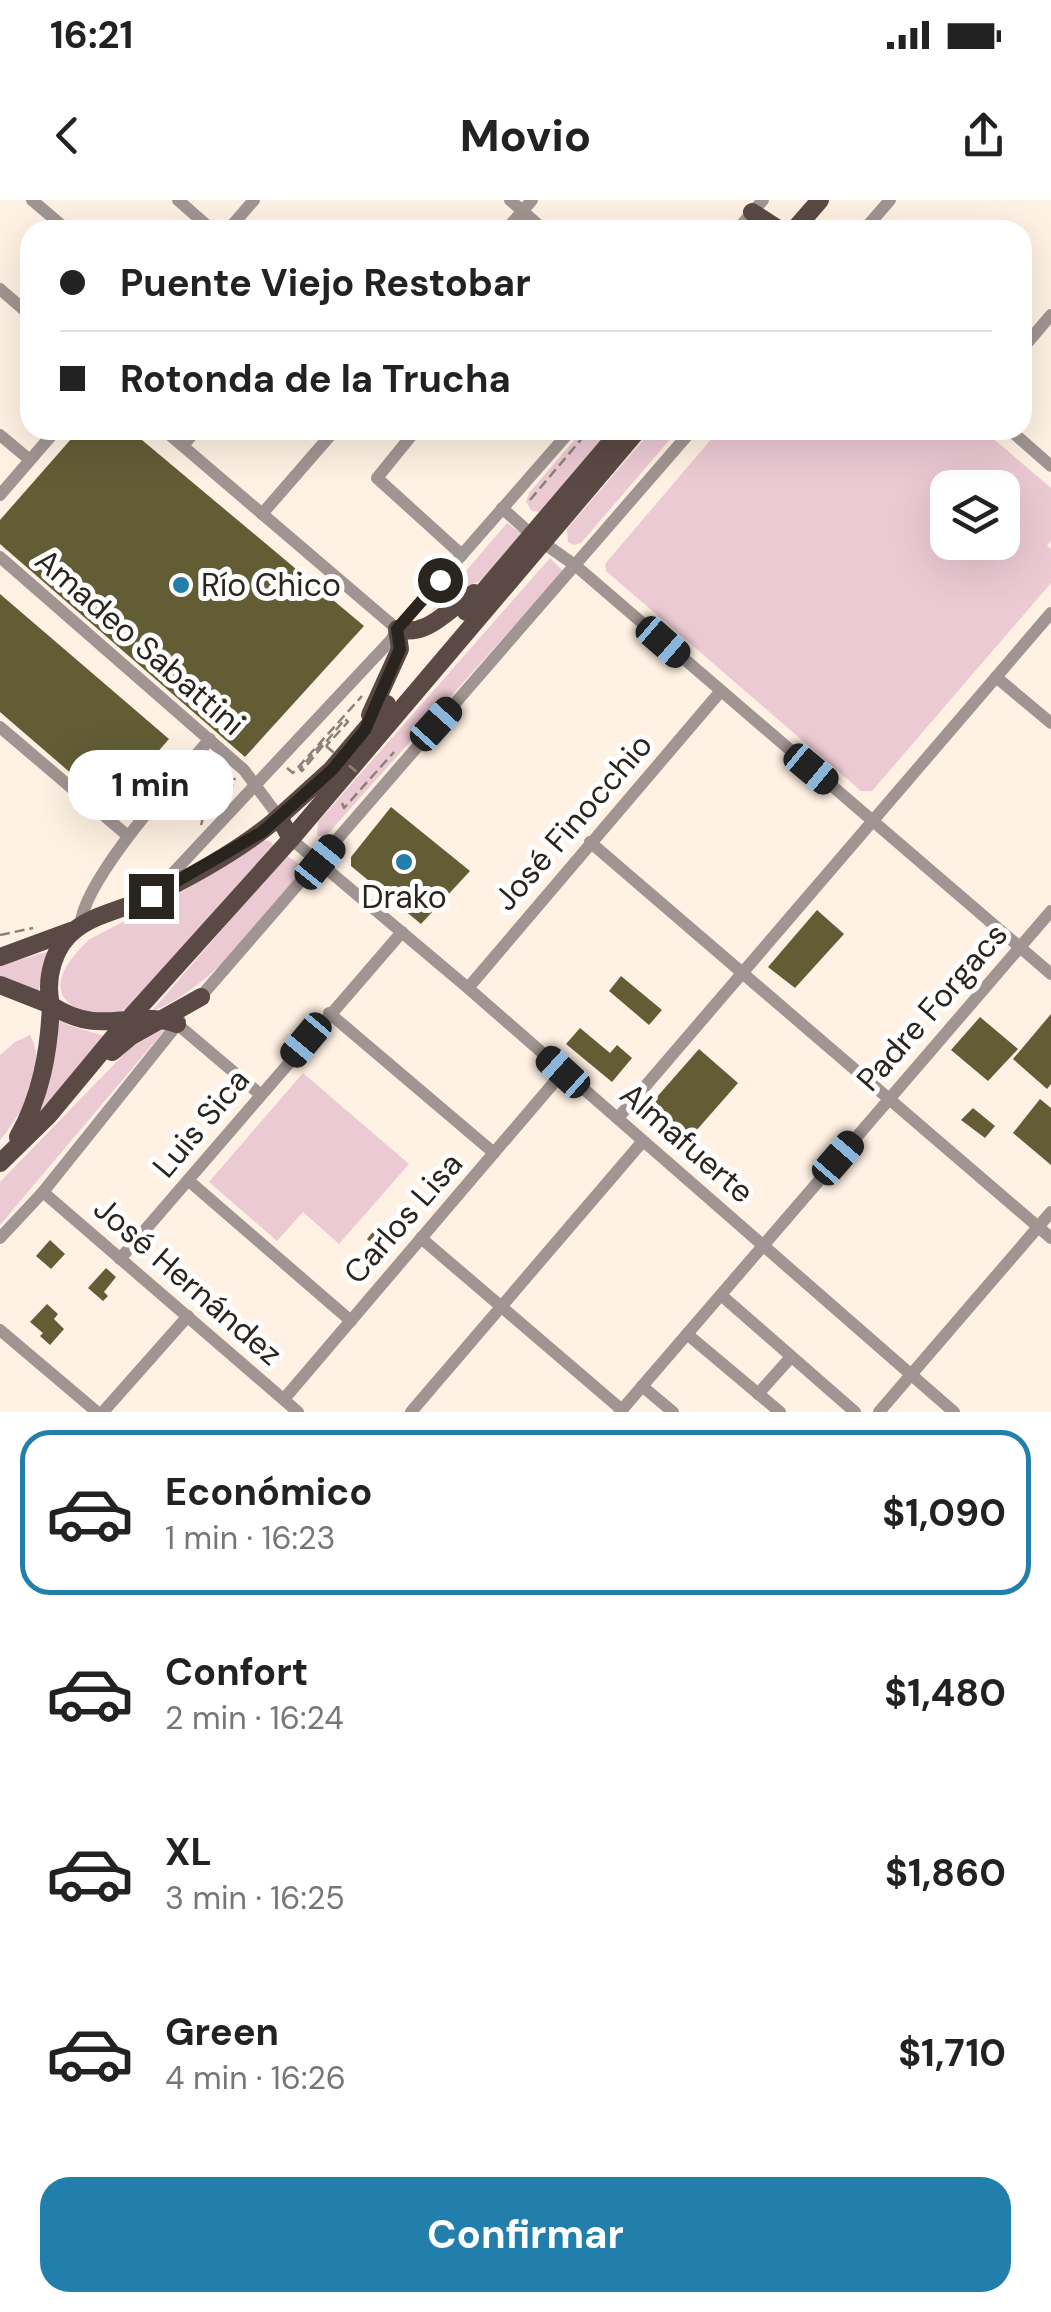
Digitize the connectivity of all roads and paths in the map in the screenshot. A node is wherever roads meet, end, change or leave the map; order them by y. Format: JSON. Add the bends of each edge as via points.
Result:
{"nodes":[{"id":1,"x":32,"y":200,"type":"edge"},
{"id":2,"x":178,"y":200,"type":"edge"},
{"id":3,"x":254,"y":200,"type":"edge"},
{"id":4,"x":510,"y":200,"type":"edge"},
{"id":5,"x":820,"y":200,"type":"edge"},
{"id":6,"x":835,"y":200,"type":"edge"},
{"id":7,"x":890,"y":200,"type":"edge"},
{"id":8,"x":527,"y":206,"type":"edge"},
{"id":9,"x":55,"y":220,"type":"edge"},
{"id":10,"x":201,"y":220,"type":"edge"},
{"id":11,"x":237,"y":220,"type":"edge"},
{"id":12,"x":803,"y":220,"type":"edge"},
{"id":13,"x":818,"y":220,"type":"edge"},
{"id":14,"x":873,"y":220,"type":"edge"},
{"id":15,"x":0,"y":290,"type":"edge"},
{"id":16,"x":20,"y":307,"type":"edge"},
{"id":17,"x":1051,"y":316,"type":"edge"},
{"id":18,"x":1032,"y":337,"type":"edge"},
{"id":19,"x":0,"y":434,"type":"edge"},
{"id":20,"x":47,"y":440,"type":"edge"},
{"id":21,"x":176,"y":440,"type":"edge"},
{"id":22,"x":188,"y":440,"type":"edge"},
{"id":23,"x":326,"y":440,"type":"edge"},
{"id":24,"x":408,"y":440,"type":"edge"},
{"id":25,"x":562,"y":440,"type":"edge"},
{"id":26,"x":581,"y":440,"type":"edge"},
{"id":27,"x":613,"y":440,"type":"edge"},
{"id":28,"x":629,"y":440,"type":"edge"},
{"id":29,"x":683,"y":440,"type":"edge"},
{"id":30,"x":1021,"y":440,"type":"edge"},
{"id":31,"x":183,"y":446,"type":"junction"},
{"id":32,"x":30,"y":460,"type":"junction"},
{"id":33,"x":1051,"y":466,"type":"edge"},
{"id":34,"x":0,"y":495,"type":"edge"},
{"id":35,"x":530,"y":500,"type":"dead end"},
{"id":36,"x":502,"y":508,"type":"junction"},
{"id":37,"x":262,"y":514,"type":"junction"},
{"id":38,"x":536,"y":538,"type":"junction"},
{"id":39,"x":462,"y":555,"type":"junction"},
{"id":40,"x":0,"y":557,"type":"edge"},
{"id":41,"x":576,"y":566,"type":"junction"},
{"id":42,"x":488,"y":586,"type":"junction"},
{"id":43,"x":1051,"y":613,"type":"edge"},
{"id":44,"x":397,"y":629,"type":"junction"},
{"id":45,"x":996,"y":677,"type":"junction"},
{"id":46,"x":720,"y":692,"type":"junction"},
{"id":47,"x":1051,"y":723,"type":"edge"},
{"id":48,"x":0,"y":727,"type":"edge"},
{"id":49,"x":365,"y":730,"type":"junction"},
{"id":50,"x":210,"y":739,"type":"junction"},
{"id":51,"x":278,"y":761,"type":"junction"},
{"id":52,"x":244,"y":770,"type":"junction"},
{"id":53,"x":358,"y":773,"type":"dead end"},
{"id":54,"x":256,"y":785,"type":"junction"},
{"id":55,"x":228,"y":797,"type":"dead end"},
{"id":56,"x":214,"y":812,"type":"dead end"},
{"id":57,"x":279,"y":817,"type":"junction"},
{"id":58,"x":872,"y":820,"type":"junction"},
{"id":59,"x":201,"y":826,"type":"dead end"},
{"id":60,"x":128,"y":836,"type":"junction"},
{"id":61,"x":291,"y":839,"type":"junction"},
{"id":62,"x":590,"y":842,"type":"junction"},
{"id":63,"x":320,"y":862,"type":"junction"},
{"id":64,"x":146,"y":899,"type":"junction"},
{"id":65,"x":1051,"y":910,"type":"edge"},
{"id":66,"x":45,"y":925,"type":"dead end"},
{"id":67,"x":78,"y":928,"type":"junction"},
{"id":68,"x":402,"y":932,"type":"junction"},
{"id":69,"x":0,"y":936,"type":"edge"},
{"id":70,"x":1020,"y":946,"type":"junction"},
{"id":71,"x":0,"y":957,"type":"edge"},
{"id":72,"x":742,"y":973,"type":"junction"},
{"id":73,"x":1051,"y":974,"type":"edge"},
{"id":74,"x":0,"y":986,"type":"edge"},
{"id":75,"x":468,"y":988,"type":"junction"},
{"id":76,"x":201,"y":997,"type":"joint"},
{"id":77,"x":51,"y":1005,"type":"junction"},
{"id":78,"x":329,"y":1013,"type":"junction"},
{"id":79,"x":126,"y":1021,"type":"junction"},
{"id":80,"x":169,"y":1021,"type":"junction"},
{"id":81,"x":563,"y":1072,"type":"junction"},
{"id":82,"x":80,"y":1079,"type":"junction"},
{"id":83,"x":261,"y":1095,"type":"junction"},
{"id":84,"x":889,"y":1099,"type":"junction"},
{"id":85,"x":618,"y":1118,"type":"junction"},
{"id":86,"x":643,"y":1141,"type":"junction"},
{"id":87,"x":494,"y":1153,"type":"junction"},
{"id":88,"x":4,"y":1159,"type":"edge"},
{"id":89,"x":189,"y":1181,"type":"junction"},
{"id":90,"x":42,"y":1192,"type":"junction"},
{"id":91,"x":1051,"y":1212,"type":"edge"},
{"id":92,"x":1038,"y":1227,"type":"junction"},
{"id":93,"x":0,"y":1238,"type":"edge"},
{"id":94,"x":421,"y":1238,"type":"junction"},
{"id":95,"x":1051,"y":1238,"type":"edge"},
{"id":96,"x":762,"y":1246,"type":"junction"},
{"id":97,"x":120,"y":1259,"type":"junction"},
{"id":98,"x":720,"y":1295,"type":"junction"},
{"id":99,"x":502,"y":1306,"type":"junction"},
{"id":100,"x":188,"y":1316,"type":"junction"},
{"id":101,"x":351,"y":1321,"type":"junction"},
{"id":102,"x":0,"y":1330,"type":"edge"},
{"id":103,"x":687,"y":1334,"type":"junction"},
{"id":104,"x":791,"y":1357,"type":"junction"},
{"id":105,"x":911,"y":1375,"type":"junction"},
{"id":106,"x":642,"y":1386,"type":"junction"},
{"id":107,"x":758,"y":1394,"type":"junction"},
{"id":108,"x":284,"y":1400,"type":"junction"},
{"id":109,"x":621,"y":1411,"type":"edge"},
{"id":110,"x":100,"y":1412,"type":"edge"},
{"id":111,"x":298,"y":1412,"type":"edge"},
{"id":112,"x":411,"y":1412,"type":"edge"},
{"id":113,"x":673,"y":1412,"type":"edge"},
{"id":114,"x":780,"y":1412,"type":"edge"},
{"id":115,"x":855,"y":1412,"type":"edge"},
{"id":116,"x":879,"y":1412,"type":"edge"},
{"id":117,"x":954,"y":1412,"type":"edge"}],
"edges":[{"from":1,"to":9,"type":"street"},
{"from":2,"to":10,"type":"street"},
{"from":3,"to":11,"type":"street"},
{"from":4,"to":8,"type":"street"},
{"from":5,"to":12,"type":"main road"},
{"from":6,"to":13,"type":"main road"},
{"from":7,"to":14,"type":"street"},
{"from":15,"to":16,"type":"street"},
{"from":17,"to":18,"type":"street"},
{"from":19,"to":32,"type":"street"},
{"from":20,"to":32,"type":"street"},
{"from":21,"to":31,"type":"street"},
{"from":22,"to":31,"type":"street"},
{"from":23,"to":37,"type":"street"},
{"from":24,"to":39,"type":"street","via":[[377,478]]},
{"from":25,"to":36,"type":"street"},
{"from":26,"to":35,"type":"path"},
{"from":27,"to":38,"type":"main road"},
{"from":28,"to":38,"type":"main road"},
{"from":29,"to":41,"type":"street"},
{"from":30,"to":33,"type":"street"},
{"from":31,"to":37,"type":"street"},
{"from":32,"to":34,"type":"street"},
{"from":36,"to":38,"type":"street"},
{"from":36,"to":39,"type":"street"},
{"from":37,"to":44,"type":"street"},
{"from":38,"to":41,"type":"street"},
{"from":38,"to":42,"type":"main road"},
{"from":38,"to":61,"type":"main road"},
{"from":39,"to":44,"type":"street"},
{"from":40,"to":50,"type":"street","name":"Amadeo Sabattini"},
{"from":41,"to":46,"type":"street"},
{"from":41,"to":63,"type":"street"},
{"from":42,"to":44,"type":"main road","via":[[428,626]]},
{"from":42,"to":49,"type":"main road"},
{"from":43,"to":45,"type":"street"},
{"from":44,"to":49,"type":"main road","via":[[400,649]]},
{"from":44,"to":51,"type":"street"},
{"from":45,"to":47,"type":"street"},
{"from":45,"to":58,"type":"street"},
{"from":46,"to":58,"type":"street"},
{"from":46,"to":62,"type":"street","name":"José Finocchio"},
{"from":48,"to":60,"type":"street"},
{"from":49,"to":57,"type":"main road"},
{"from":50,"to":52,"type":"street","name":"Amadeo Sabattini"},
{"from":50,"to":60,"type":"street"},
{"from":51,"to":53,"type":"path","bridge":true,"via":[[293,773],[335,726],[302,771],[346,720],[326,746]]},
{"from":51,"to":54,"type":"street"},
{"from":52,"to":54,"type":"street","name":"Amadeo Sabattini"},
{"from":52,"to":55,"type":"path"},
{"from":54,"to":57,"type":"street","name":"Amadeo Sabattini"},
{"from":54,"to":64,"type":"street"},
{"from":56,"to":59,"type":"path","via":[[204,814]]},
{"from":57,"to":61,"type":"main road"},
{"from":57,"to":64,"type":"main road"},
{"from":58,"to":70,"type":"street"},
{"from":58,"to":72,"type":"street"},
{"from":60,"to":67,"type":"street","via":[[82,910]]},
{"from":61,"to":63,"type":"street","name":"Almafuerte"},
{"from":61,"to":79,"type":"main road"},
{"from":62,"to":72,"type":"street"},
{"from":62,"to":75,"type":"street","name":"José Finocchio"},
{"from":63,"to":68,"type":"street","name":"Almafuerte"},
{"from":63,"to":76,"type":"street"},
{"from":64,"to":67,"type":"main road"},
{"from":65,"to":70,"type":"street","name":"Padre Forgacs"},
{"from":66,"to":69,"type":"path"},
{"from":67,"to":71,"type":"main road"},
{"from":67,"to":77,"type":"main road","via":[[57,952]]},
{"from":68,"to":75,"type":"street","name":"Almafuerte"},
{"from":68,"to":78,"type":"street","name":"Luis Sica"},
{"from":70,"to":73,"type":"street"},
{"from":70,"to":84,"type":"street","name":"Padre Forgacs"},
{"from":72,"to":84,"type":"street"},
{"from":72,"to":85,"type":"street"},
{"from":74,"to":77,"type":"main road"},
{"from":75,"to":81,"type":"street","name":"Almafuerte"},
{"from":76,"to":80,"type":"main road"},
{"from":77,"to":79,"type":"main road","via":[[82,1020]]},
{"from":77,"to":88,"type":"main road","via":[[46,1067]]},
{"from":78,"to":83,"type":"street","name":"Luis Sica"},
{"from":78,"to":87,"type":"street"},
{"from":79,"to":80,"type":"main road"},
{"from":79,"to":82,"type":"main road"},
{"from":80,"to":82,"type":"main road","via":[[130,1037]]},
{"from":80,"to":83,"type":"street"},
{"from":80,"to":90,"type":"street"},
{"from":81,"to":85,"type":"street","name":"Almafuerte"},
{"from":81,"to":87,"type":"street","name":"Carlos Lisa"},
{"from":82,"to":88,"type":"main road"},
{"from":83,"to":89,"type":"street","name":"Luis Sica"},
{"from":84,"to":92,"type":"street"},
{"from":84,"to":96,"type":"street","name":"Padre Forgacs"},
{"from":85,"to":86,"type":"street","name":"Almafuerte"},
{"from":86,"to":96,"type":"street","name":"Almafuerte"},
{"from":86,"to":99,"type":"street"},
{"from":87,"to":94,"type":"street","name":"Carlos Lisa"},
{"from":89,"to":97,"type":"street","name":"Luis Sica"},
{"from":89,"to":101,"type":"street"},
{"from":90,"to":93,"type":"street"},
{"from":90,"to":97,"type":"street","name":"José Hernández"},
{"from":91,"to":92,"type":"street"},
{"from":92,"to":95,"type":"street"},
{"from":92,"to":105,"type":"street"},
{"from":94,"to":99,"type":"street"},
{"from":94,"to":101,"type":"street","name":"Carlos Lisa"},
{"from":96,"to":98,"type":"street","name":"Padre Forgacs"},
{"from":96,"to":105,"type":"street","name":"Almafuerte"},
{"from":97,"to":100,"type":"street","name":"José Hernández"},
{"from":98,"to":103,"type":"street","name":"Padre Forgacs"},
{"from":98,"to":104,"type":"street"},
{"from":99,"to":109,"type":"street"},
{"from":99,"to":112,"type":"street"},
{"from":100,"to":108,"type":"street","name":"José Hernández"},
{"from":100,"to":110,"type":"street"},
{"from":101,"to":108,"type":"street","name":"Carlos Lisa"},
{"from":102,"to":110,"type":"street"},
{"from":103,"to":106,"type":"street","name":"Padre Forgacs"},
{"from":103,"to":107,"type":"street"},
{"from":104,"to":107,"type":"street"},
{"from":104,"to":115,"type":"street"},
{"from":105,"to":116,"type":"street"},
{"from":105,"to":117,"type":"street","name":"Almafuerte"},
{"from":106,"to":109,"type":"street","name":"Padre Forgacs"},
{"from":106,"to":113,"type":"street"},
{"from":107,"to":114,"type":"street"},
{"from":108,"to":111,"type":"street","name":"José Hernández"}]}
